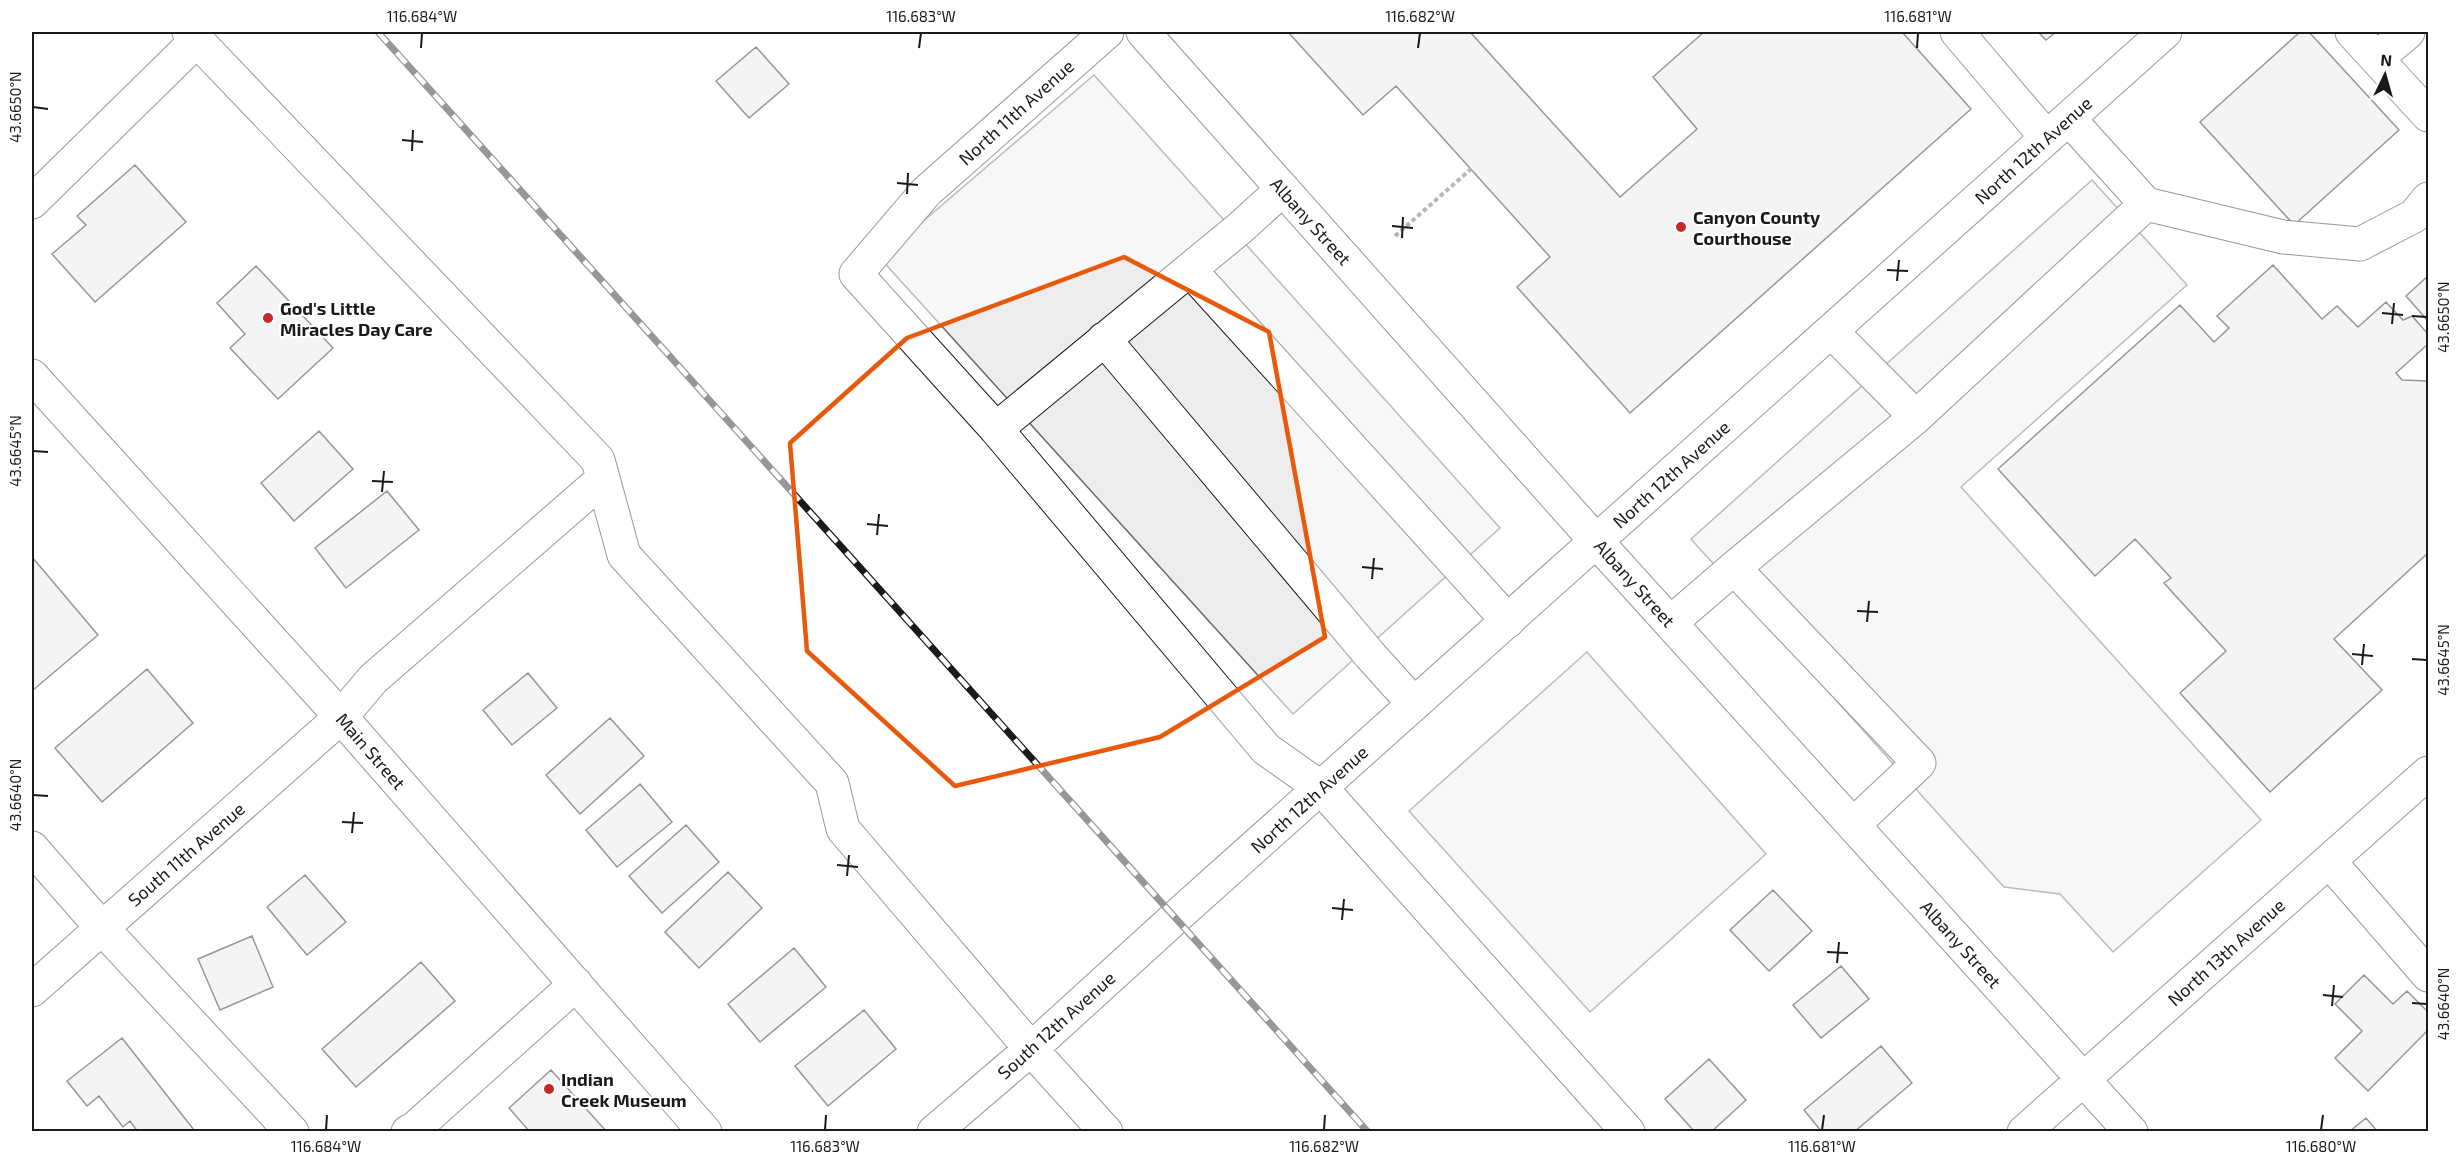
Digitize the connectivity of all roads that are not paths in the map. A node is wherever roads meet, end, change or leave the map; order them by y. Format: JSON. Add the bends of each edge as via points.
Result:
{"nodes":[{"id":1,"x":1107,"y":32,"type":"edge"},
{"id":2,"x":1143,"y":32,"type":"edge"},
{"id":3,"x":1957,"y":32,"type":"edge"},
{"id":4,"x":2165,"y":32,"type":"edge"},
{"id":5,"x":2352,"y":32,"type":"edge"},
{"id":6,"x":2408,"y":32,"type":"edge"},
{"id":7,"x":193,"y":36,"type":"edge"},
{"id":8,"x":2377,"y":58,"type":"junction"},
{"id":9,"x":2428,"y":115,"type":"edge"},
{"id":10,"x":2058,"y":128,"type":"junction"},
{"id":11,"x":1283,"y":189,"type":"junction"},
{"id":12,"x":2428,"y":200,"type":"edge"},
{"id":13,"x":32,"y":202,"type":"edge"},
{"id":14,"x":2146,"y":204,"type":"junction"},
{"id":15,"x":1190,"y":270,"type":"junction"},
{"id":16,"x":1832,"y":331,"type":"junction"},
{"id":17,"x":1104,"y":339,"type":"junction"},
{"id":18,"x":32,"y":376,"type":"edge"},
{"id":19,"x":1916,"y":417,"type":"junction"},
{"id":20,"x":996,"y":429,"type":"junction"},
{"id":21,"x":603,"y":479,"type":"junction"},
{"id":22,"x":1596,"y":541,"type":"junction"},
{"id":23,"x":1734,"y":568,"type":"junction"},
{"id":24,"x":1508,"y":621,"type":"junction"},
{"id":25,"x":1670,"y":623,"type":"junction"},
{"id":26,"x":1414,"y":704,"type":"junction"},
{"id":27,"x":341,"y":717,"type":"junction"},
{"id":28,"x":2428,"y":773,"type":"edge"},
{"id":29,"x":1321,"y":788,"type":"junction"},
{"id":30,"x":1853,"y":825,"type":"junction"},
{"id":31,"x":32,"y":848,"type":"edge"},
{"id":32,"x":2329,"y":861,"type":"junction"},
{"id":33,"x":1176,"y":916,"type":"joint"},
{"id":34,"x":102,"y":928,"type":"junction"},
{"id":35,"x":2428,"y":975,"type":"edge"},
{"id":36,"x":576,"y":984,"type":"junction"},
{"id":37,"x":32,"y":990,"type":"edge"},
{"id":38,"x":1031,"y":1049,"type":"junction"},
{"id":39,"x":2083,"y":1079,"type":"junction"},
{"id":40,"x":292,"y":1131,"type":"edge"},
{"id":41,"x":408,"y":1131,"type":"edge"},
{"id":42,"x":705,"y":1131,"type":"edge"},
{"id":43,"x":934,"y":1131,"type":"edge"},
{"id":44,"x":1106,"y":1131,"type":"edge"},
{"id":45,"x":1628,"y":1131,"type":"edge"},
{"id":46,"x":2024,"y":1131,"type":"edge"},
{"id":47,"x":2131,"y":1131,"type":"edge"}],
"edges":[{"from":1,"to":20,"type":"street","name":"North 11th Avenue","via":[[926,192],[856,274]]},
{"from":2,"to":11,"type":"street","name":"Albany Street"},
{"from":3,"to":10,"type":"street"},
{"from":4,"to":10,"type":"street","name":"North 12th Avenue"},
{"from":5,"to":8,"type":"street"},
{"from":6,"to":8,"type":"street"},
{"from":7,"to":13,"type":"street"},
{"from":7,"to":21,"type":"street","via":[[598,460]]},
{"from":8,"to":9,"type":"street"},
{"from":10,"to":14,"type":"street"},
{"from":10,"to":16,"type":"street","name":"North 12th Avenue"},
{"from":11,"to":15,"type":"street"},
{"from":11,"to":22,"type":"street","name":"Albany Street"},
{"from":12,"to":14,"type":"street","via":[[2414,216],[2360,244],[2283,237]]},
{"from":14,"to":19,"type":"street"},
{"from":15,"to":17,"type":"street"},
{"from":15,"to":24,"type":"street"},
{"from":16,"to":19,"type":"street"},
{"from":16,"to":22,"type":"street","name":"North 12th Avenue"},
{"from":17,"to":20,"type":"street"},
{"from":17,"to":26,"type":"street"},
{"from":18,"to":27,"type":"street","name":"Main Street"},
{"from":19,"to":23,"type":"street"},
{"from":20,"to":29,"type":"street","via":[[1266,749]]},
{"from":21,"to":27,"type":"street","name":"South 11th Avenue","via":[[373,679]]},
{"from":21,"to":38,"type":"street","via":[[624,555],[832,783],[843,829]]},
{"from":22,"to":24,"type":"street","name":"North 12th Avenue"},
{"from":22,"to":25,"type":"street","name":"Albany Street"},
{"from":23,"to":25,"type":"street"},
{"from":23,"to":30,"type":"street","via":[[1919,763]]},
{"from":24,"to":26,"type":"street","name":"North 12th Avenue"},
{"from":25,"to":30,"type":"street","name":"Albany Street"},
{"from":26,"to":29,"type":"street","name":"North 12th Avenue"},
{"from":27,"to":34,"type":"street","name":"South 11th Avenue"},
{"from":27,"to":36,"type":"street","name":"Main Street"},
{"from":28,"to":32,"type":"street","name":"North 13th Avenue"},
{"from":29,"to":33,"type":"street","name":"North 12th Avenue"},
{"from":29,"to":45,"type":"street"},
{"from":30,"to":39,"type":"street","name":"Albany Street"},
{"from":31,"to":34,"type":"street"},
{"from":32,"to":35,"type":"street"},
{"from":32,"to":39,"type":"street","name":"North 13th Avenue"},
{"from":33,"to":38,"type":"street","name":"South 12th Avenue"},
{"from":34,"to":37,"type":"street","name":"South 11th Avenue"},
{"from":34,"to":40,"type":"street"},
{"from":36,"to":41,"type":"street"},
{"from":36,"to":42,"type":"street","name":"Main Street"},
{"from":38,"to":43,"type":"street","name":"South 12th Avenue"},
{"from":38,"to":44,"type":"street"},
{"from":39,"to":46,"type":"street","name":"North 13th Avenue"},
{"from":39,"to":47,"type":"street","name":"Albany Street"}]}
